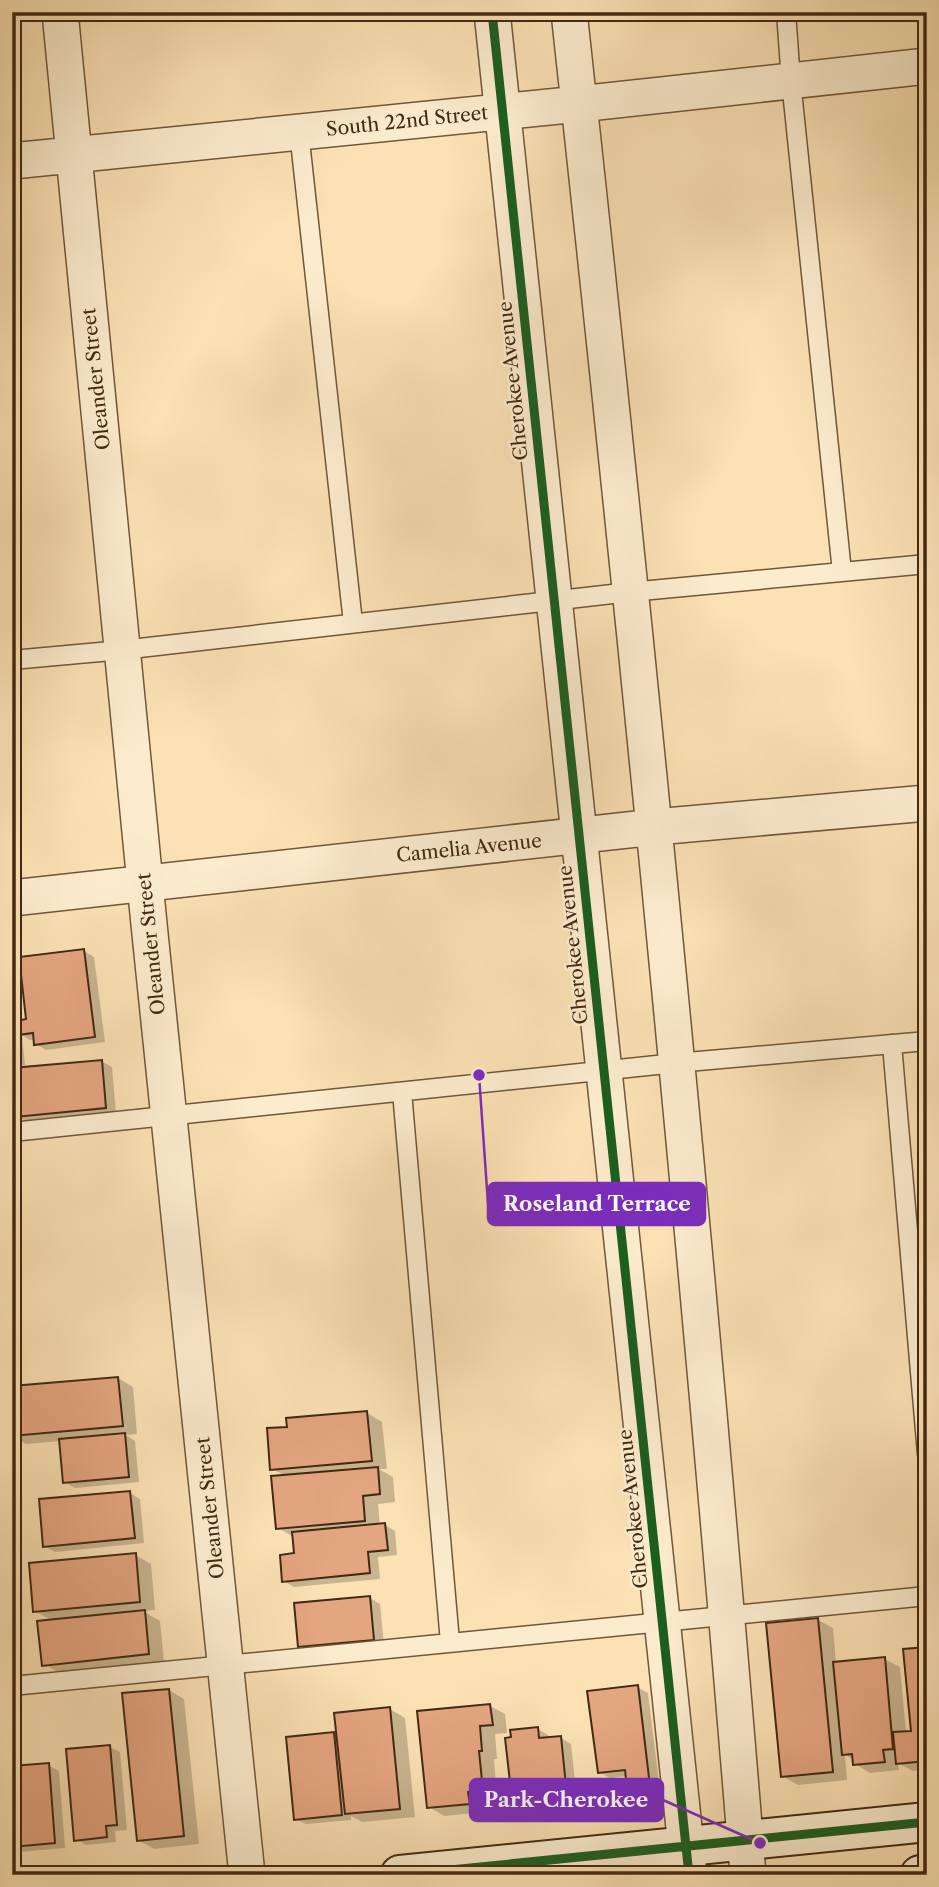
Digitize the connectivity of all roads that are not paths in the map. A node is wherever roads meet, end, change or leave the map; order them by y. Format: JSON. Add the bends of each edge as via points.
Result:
{"nodes":[{"id":1,"x":60,"y":12,"type":"edge"},
{"id":2,"x":492,"y":12,"type":"edge"},
{"id":3,"x":569,"y":12,"type":"edge"},
{"id":4,"x":786,"y":12,"type":"edge"},
{"id":5,"x":927,"y":66,"type":"edge"},
{"id":6,"x":791,"y":81,"type":"junction"},
{"id":7,"x":579,"y":104,"type":"junction"},
{"id":8,"x":502,"y":112,"type":"junction"},
{"id":9,"x":299,"y":132,"type":"junction"},
{"id":10,"x":74,"y":155,"type":"junction"},
{"id":11,"x":12,"y":161,"type":"edge"},
{"id":12,"x":927,"y":564,"type":"edge"},
{"id":13,"x":842,"y":572,"type":"junction"},
{"id":14,"x":630,"y":592,"type":"junction"},
{"id":15,"x":554,"y":600,"type":"junction"},
{"id":16,"x":353,"y":624,"type":"junction"},
{"id":17,"x":122,"y":650,"type":"junction"},
{"id":18,"x":12,"y":660,"type":"edge"},
{"id":19,"x":927,"y":803,"type":"edge"},
{"id":20,"x":655,"y":827,"type":"junction"},
{"id":21,"x":579,"y":836,"type":"junction"},
{"id":22,"x":145,"y":884,"type":"junction"},
{"id":23,"x":12,"y":898,"type":"edge"},
{"id":24,"x":927,"y":1041,"type":"edge"},
{"id":25,"x":892,"y":1044,"type":"junction"},
{"id":26,"x":676,"y":1063,"type":"junction"},
{"id":27,"x":604,"y":1071,"type":"junction"},
{"id":28,"x":402,"y":1092,"type":"junction"},
{"id":29,"x":169,"y":1115,"type":"junction"},
{"id":30,"x":12,"y":1132,"type":"edge"},
{"id":31,"x":927,"y":1454,"type":"edge"},
{"id":32,"x":927,"y":1596,"type":"edge"},
{"id":33,"x":726,"y":1614,"type":"junction"},
{"id":34,"x":662,"y":1621,"type":"junction"},
{"id":35,"x":450,"y":1642,"type":"junction"},
{"id":36,"x":227,"y":1665,"type":"junction"},
{"id":37,"x":12,"y":1686,"type":"edge"},
{"id":38,"x":927,"y":1822,"type":"edge"},
{"id":39,"x":747,"y":1857,"type":"edge"},
{"id":40,"x":687,"y":1860,"type":"edge"},
{"id":41,"x":927,"y":1874,"type":"edge"},
{"id":42,"x":247,"y":1875,"type":"edge"},
{"id":43,"x":400,"y":1875,"type":"edge"},
{"id":44,"x":920,"y":1875,"type":"edge"}],
"edges":[{"from":1,"to":10,"type":"street","name":"Oleander Street"},
{"from":2,"to":8,"type":"street","name":"Cherokee Avenue"},
{"from":3,"to":7,"type":"street"},
{"from":4,"to":6,"type":"lane"},
{"from":5,"to":6,"type":"street","name":"South 22nd Street"},
{"from":6,"to":7,"type":"street","name":"South 22nd Street"},
{"from":6,"to":13,"type":"lane"},
{"from":7,"to":8,"type":"street","name":"South 22nd Street"},
{"from":7,"to":14,"type":"street"},
{"from":8,"to":9,"type":"street","name":"South 22nd Street"},
{"from":8,"to":15,"type":"street","name":"Cherokee Avenue"},
{"from":9,"to":10,"type":"street","name":"South 22nd Street"},
{"from":9,"to":16,"type":"lane"},
{"from":10,"to":11,"type":"street","name":"South 22nd Street"},
{"from":10,"to":17,"type":"street","name":"Oleander Street"},
{"from":12,"to":13,"type":"lane"},
{"from":13,"to":14,"type":"lane"},
{"from":14,"to":15,"type":"lane"},
{"from":14,"to":20,"type":"street"},
{"from":15,"to":16,"type":"lane"},
{"from":15,"to":21,"type":"street","name":"Cherokee Avenue"},
{"from":16,"to":17,"type":"lane"},
{"from":17,"to":18,"type":"lane"},
{"from":17,"to":22,"type":"street","name":"Oleander Street"},
{"from":19,"to":20,"type":"street","name":"Camelia Avenue"},
{"from":20,"to":21,"type":"street","name":"Camelia Avenue"},
{"from":20,"to":26,"type":"street"},
{"from":21,"to":22,"type":"street","name":"Camelia Avenue"},
{"from":21,"to":27,"type":"street","name":"Cherokee Avenue"},
{"from":22,"to":23,"type":"street","name":"Camelia Avenue"},
{"from":22,"to":29,"type":"street","name":"Oleander Street"},
{"from":24,"to":25,"type":"lane"},
{"from":25,"to":26,"type":"lane"},
{"from":25,"to":31,"type":"lane"},
{"from":26,"to":27,"type":"lane"},
{"from":26,"to":33,"type":"street"},
{"from":27,"to":28,"type":"lane"},
{"from":27,"to":34,"type":"street","name":"Cherokee Avenue"},
{"from":28,"to":29,"type":"lane"},
{"from":28,"to":35,"type":"lane"},
{"from":29,"to":30,"type":"lane"},
{"from":29,"to":36,"type":"street","name":"Oleander Street"},
{"from":32,"to":33,"type":"lane"},
{"from":33,"to":34,"type":"lane"},
{"from":33,"to":39,"type":"street"},
{"from":34,"to":35,"type":"lane"},
{"from":34,"to":40,"type":"street","name":"Cherokee Avenue"},
{"from":35,"to":36,"type":"lane"},
{"from":36,"to":37,"type":"lane"},
{"from":36,"to":42,"type":"street","name":"Oleander Street"},
{"from":38,"to":39,"type":"street"},
{"from":39,"to":40,"type":"street"},
{"from":40,"to":43,"type":"street"},
{"from":41,"to":44,"type":"street"}]}
